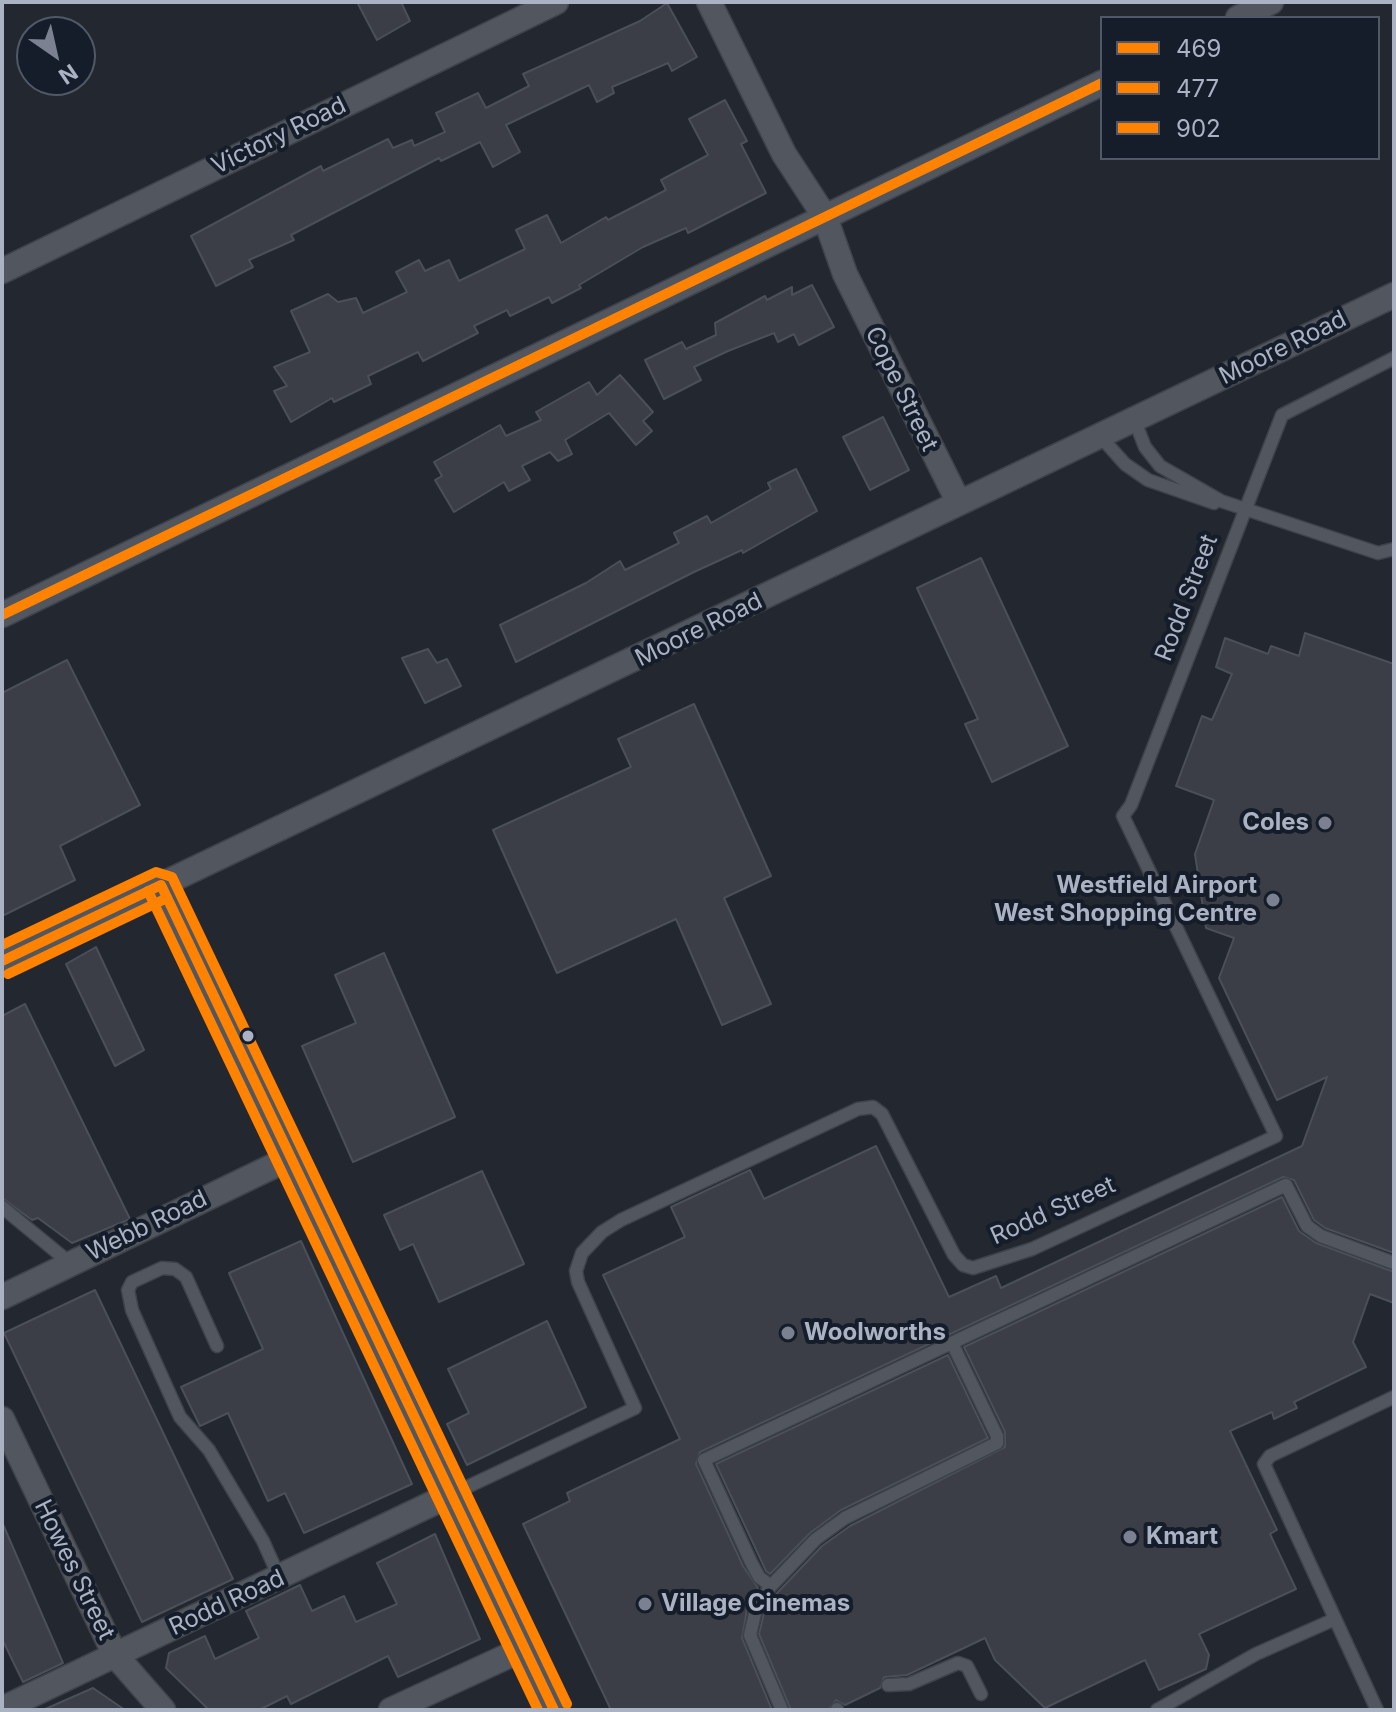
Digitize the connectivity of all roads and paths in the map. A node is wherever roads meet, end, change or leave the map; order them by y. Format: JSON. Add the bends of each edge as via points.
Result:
{"nodes":[{"id":1,"x":556,"y":2,"type":"edge"},
{"id":2,"x":709,"y":2,"type":"edge"},
{"id":3,"x":1271,"y":2,"type":"edge"},
{"id":4,"x":1242,"y":16,"type":"edge"},
{"id":5,"x":1100,"y":84,"type":"edge"},
{"id":6,"x":818,"y":220,"type":"junction"},
{"id":7,"x":2,"y":271,"type":"edge"},
{"id":8,"x":1394,"y":295,"type":"edge"},
{"id":9,"x":1394,"y":358,"type":"edge"},
{"id":10,"x":1134,"y":419,"type":"junction"},
{"id":11,"x":1100,"y":436,"type":"junction"},
{"id":12,"x":1221,"y":501,"type":"junction"},
{"id":13,"x":959,"y":503,"type":"junction"},
{"id":14,"x":1244,"y":509,"type":"junction"},
{"id":15,"x":1394,"y":549,"type":"edge"},
{"id":16,"x":2,"y":615,"type":"edge"},
{"id":17,"x":161,"y":885,"type":"junction"},
{"id":18,"x":2,"y":961,"type":"edge"},
{"id":19,"x":292,"y":1157,"type":"junction"},
{"id":20,"x":2,"y":1207,"type":"edge"},
{"id":21,"x":70,"y":1263,"type":"junction"},
{"id":22,"x":1394,"y":1263,"type":"edge"},
{"id":23,"x":2,"y":1297,"type":"edge"},
{"id":24,"x":952,"y":1343,"type":"junction"},
{"id":25,"x":217,"y":1346,"type":"dead end"},
{"id":26,"x":1394,"y":1397,"type":"edge"},
{"id":27,"x":2,"y":1419,"type":"edge"},
{"id":28,"x":450,"y":1495,"type":"junction"},
{"id":29,"x":280,"y":1579,"type":"junction"},
{"id":30,"x":771,"y":1586,"type":"junction"},
{"id":31,"x":1335,"y":1619,"type":"junction"},
{"id":32,"x":523,"y":1649,"type":"junction"},
{"id":33,"x":115,"y":1655,"type":"junction"},
{"id":34,"x":888,"y":1685,"type":"dead end"},
{"id":35,"x":981,"y":1694,"type":"dead end"},
{"id":36,"x":2,"y":1709,"type":"edge"},
{"id":37,"x":163,"y":1710,"type":"edge"},
{"id":38,"x":391,"y":1710,"type":"edge"},
{"id":39,"x":554,"y":1710,"type":"edge"},
{"id":40,"x":782,"y":1710,"type":"edge"},
{"id":41,"x":1157,"y":1710,"type":"edge"},
{"id":42,"x":1377,"y":1710,"type":"edge"}],
"edges":[{"from":1,"to":7,"type":"street","name":"Victory Road"},
{"from":2,"to":6,"type":"street","name":"Cope Street"},
{"from":3,"to":4,"type":"street"},
{"from":5,"to":6,"type":"street"},
{"from":6,"to":13,"type":"street","name":"Cope Street"},
{"from":6,"to":16,"type":"street"},
{"from":8,"to":10,"type":"street","name":"Moore Road"},
{"from":9,"to":14,"type":"lane","via":[[1282,415]]},
{"from":10,"to":11,"type":"street","name":"Moore Road"},
{"from":10,"to":12,"type":"lane","name":"Rodd Street","via":[[1160,466]]},
{"from":11,"to":12,"type":"lane","name":"Rodd Street","via":[[1148,480]]},
{"from":11,"to":13,"type":"street","name":"Moore Road"},
{"from":12,"to":14,"type":"lane","name":"Rodd Street"},
{"from":13,"to":17,"type":"street","name":"Moore Road"},
{"from":14,"to":15,"type":"lane","via":[[1378,553]]},
{"from":14,"to":28,"type":"lane","name":"Rodd Street","via":[[1123,816],[1276,1136],[1032,1249],[973,1268],[954,1255],[882,1114],[873,1107],[858,1109],[602,1232],[582,1253],[578,1282],[635,1408]]},
{"from":17,"to":18,"type":"street","name":"Moore Road"},
{"from":17,"to":19,"type":"street"},
{"from":19,"to":21,"type":"street","name":"Webb Road"},
{"from":19,"to":28,"type":"street"},
{"from":20,"to":21,"type":"lane"},
{"from":21,"to":23,"type":"street","name":"Webb Road"},
{"from":22,"to":24,"type":"lane","via":[[1307,1226],[1286,1185]]},
{"from":24,"to":30,"type":"lane","via":[[997,1443],[845,1518],[816,1539]]},
{"from":24,"to":30,"type":"lane","via":[[704,1460],[751,1562]]},
{"from":25,"to":29,"type":"lane","via":[[186,1277],[162,1268],[132,1282],[132,1310],[180,1417],[209,1450]]},
{"from":26,"to":31,"type":"lane","via":[[1264,1462]]},
{"from":27,"to":33,"type":"street","name":"Howes Street"},
{"from":28,"to":29,"type":"street","name":"Rodd Road"},
{"from":28,"to":32,"type":"street"},
{"from":29,"to":33,"type":"street","name":"Rodd Road"},
{"from":30,"to":40,"type":"lane","via":[[753,1617],[752,1645]]},
{"from":31,"to":41,"type":"lane","via":[[1256,1654]]},
{"from":31,"to":42,"type":"lane"},
{"from":32,"to":38,"type":"street"},
{"from":32,"to":39,"type":"street"},
{"from":33,"to":36,"type":"street","name":"Rodd Road"},
{"from":33,"to":37,"type":"street","name":"Howes Street"},
{"from":34,"to":35,"type":"lane","via":[[909,1684],[958,1663],[967,1666]]}]}
